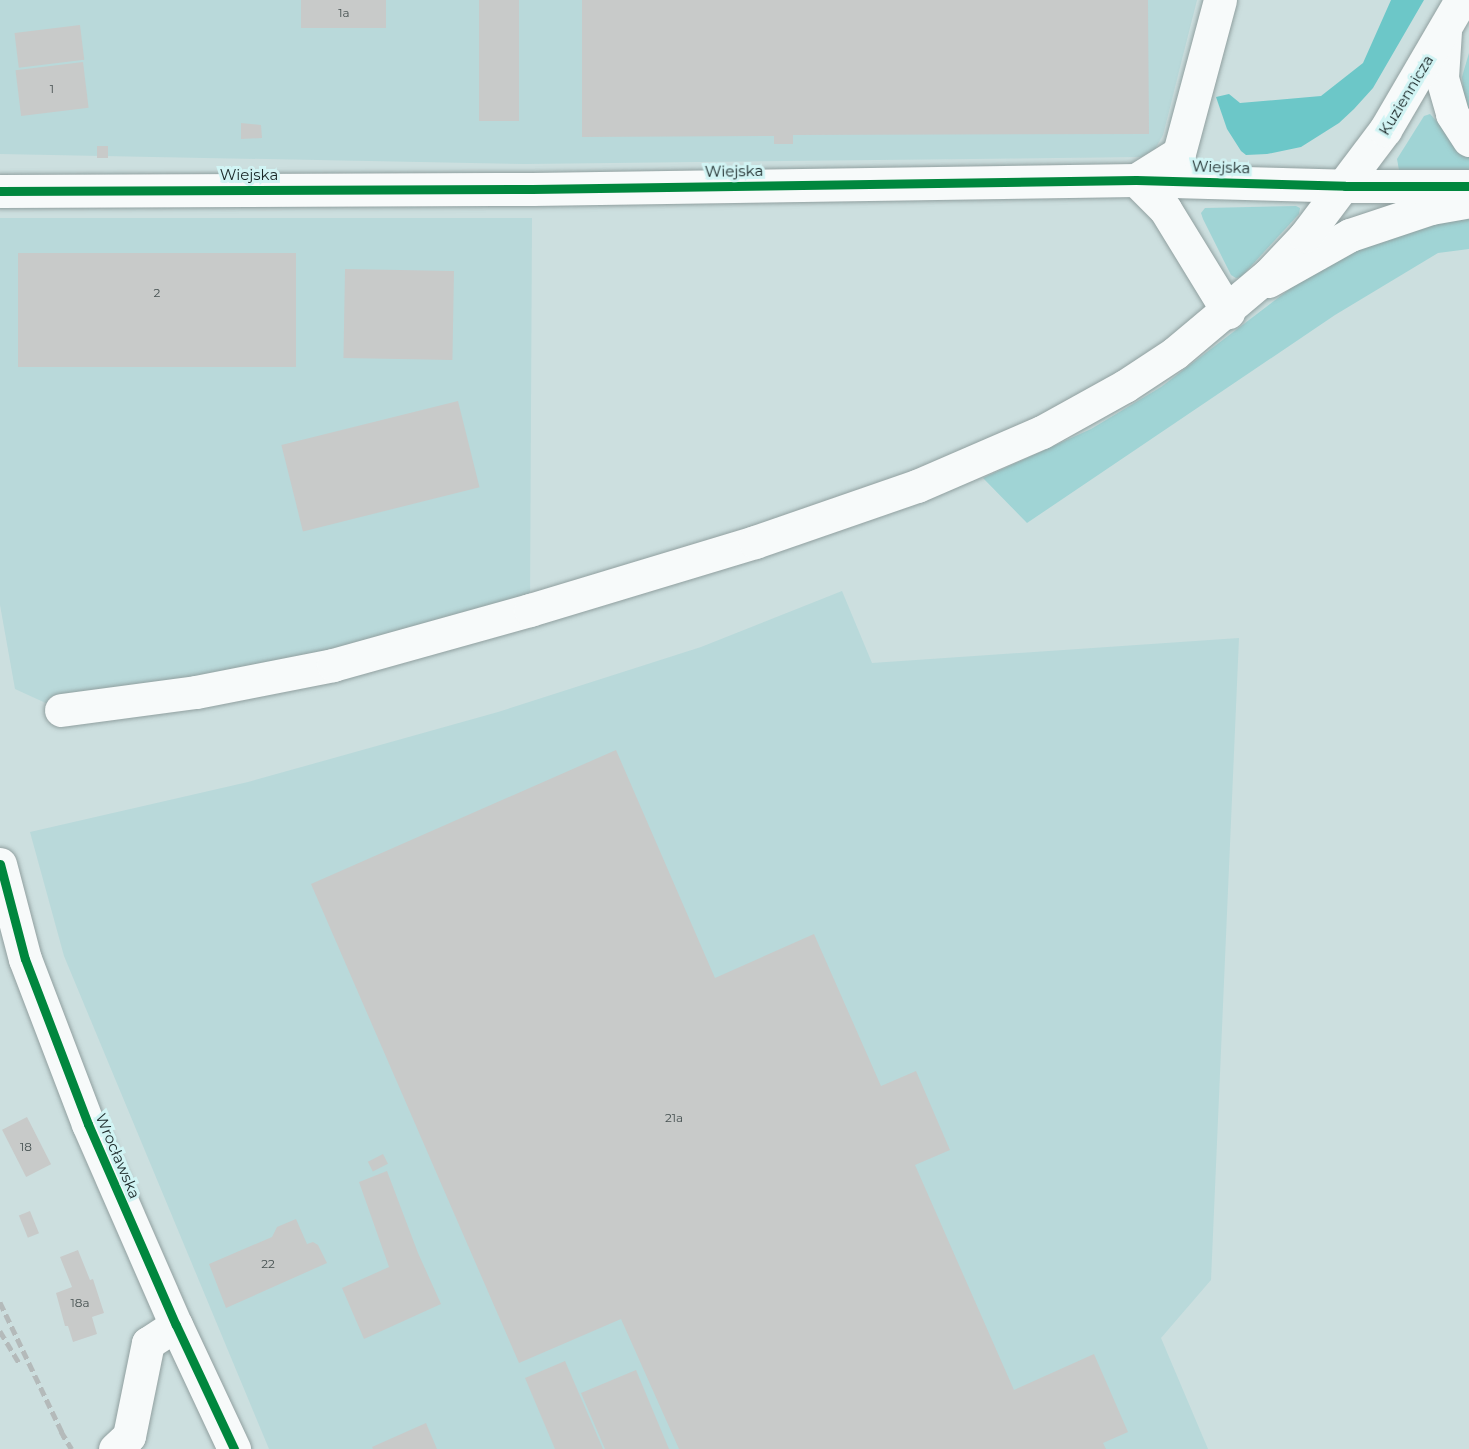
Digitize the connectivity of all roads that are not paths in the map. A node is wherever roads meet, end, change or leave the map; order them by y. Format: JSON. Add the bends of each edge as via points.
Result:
{"nodes":[{"id":1,"x":1221,"y":0,"type":"edge"},
{"id":2,"x":1461,"y":0,"type":"edge"},
{"id":3,"x":1444,"y":31,"type":"junction"},
{"id":4,"x":1469,"y":140,"type":"edge"},
{"id":5,"x":1136,"y":180,"type":"junction"},
{"id":6,"x":1345,"y":186,"type":"junction"},
{"id":7,"x":1469,"y":186,"type":"edge"},
{"id":8,"x":0,"y":190,"type":"edge"},
{"id":9,"x":1469,"y":201,"type":"edge"},
{"id":10,"x":1238,"y":302,"type":"junction"},
{"id":11,"x":61,"y":710,"type":"dead end"},
{"id":12,"x":0,"y":864,"type":"edge"},
{"id":13,"x":176,"y":1325,"type":"junction"},
{"id":14,"x":115,"y":1449,"type":"edge"},
{"id":15,"x":234,"y":1449,"type":"edge"}],
"edges":[{"from":1,"to":5,"type":"street","via":[[1179,153]]},
{"from":2,"to":3,"type":"street","name":"Kuziennicza"},
{"from":3,"to":4,"type":"street","via":[[1442,78],[1452,114]]},
{"from":3,"to":6,"type":"street","name":"Kuziennicza","via":[[1396,113]]},
{"from":5,"to":6,"type":"street","name":"Wiejska"},
{"from":5,"to":8,"type":"street","name":"Wiejska","via":[[532,189]]},
{"from":5,"to":10,"type":"street","via":[[1165,209]]},
{"from":6,"to":7,"type":"street","name":"Wiejska"},
{"from":6,"to":10,"type":"street","name":"Kuziennicza","via":[[1305,237]]},
{"from":9,"to":10,"type":"street","via":[[1431,208],[1350,235]]},
{"from":10,"to":11,"type":"street","via":[[1176,353],[1142,375],[1042,432],[917,486],[755,542],[333,664],[196,692]]},
{"from":12,"to":13,"type":"street","name":"Wrocławska","via":[[25,959],[50,1026],[88,1124]]},
{"from":13,"to":14,"type":"street","via":[[148,1343],[129,1436]]},
{"from":13,"to":15,"type":"street","name":"Wrocławska"}]}
